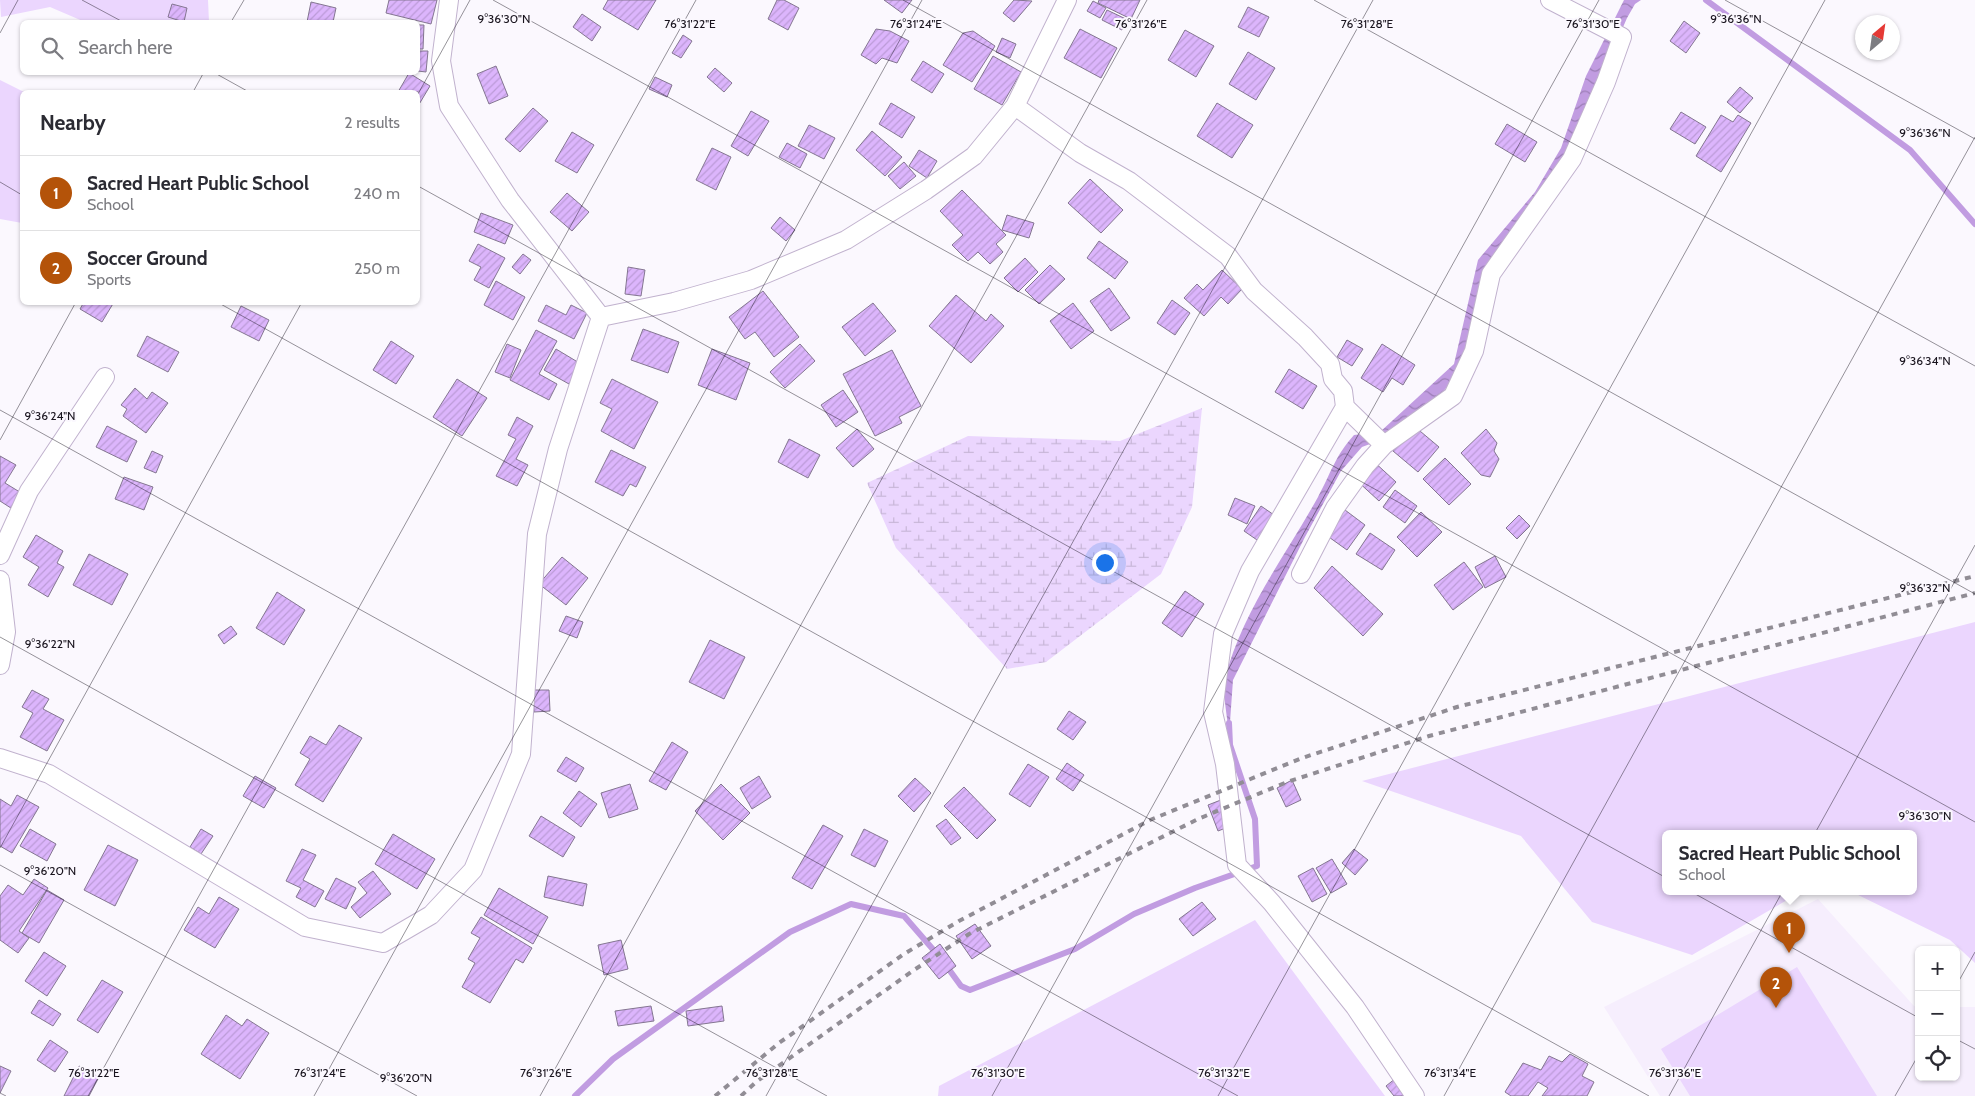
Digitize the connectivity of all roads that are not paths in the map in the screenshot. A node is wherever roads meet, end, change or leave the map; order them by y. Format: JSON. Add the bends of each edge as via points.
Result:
{"nodes":[{"id":1,"x":449,"y":0,"type":"edge"},
{"id":2,"x":1067,"y":0,"type":"edge"},
{"id":3,"x":1550,"y":0,"type":"edge"},
{"id":4,"x":1015,"y":106,"type":"junction"},
{"id":5,"x":601,"y":318,"type":"junction"},
{"id":6,"x":105,"y":377,"type":"dead end"},
{"id":7,"x":1344,"y":407,"type":"junction"},
{"id":8,"x":1384,"y":445,"type":"junction"},
{"id":9,"x":0,"y":555,"type":"edge"},
{"id":10,"x":1301,"y":574,"type":"dead end"},
{"id":11,"x":0,"y":580,"type":"edge"},
{"id":12,"x":0,"y":666,"type":"edge"},
{"id":13,"x":0,"y":758,"type":"edge"},
{"id":14,"x":1414,"y":1096,"type":"edge"}],
"edges":[{"from":1,"to":5,"type":"street","via":[[441,61],[449,106],[510,200]]},
{"from":2,"to":4,"type":"street"},
{"from":3,"to":8,"type":"street","via":[[1622,37],[1606,82],[1572,159],[1491,274],[1474,351],[1453,396]]},
{"from":4,"to":5,"type":"street","via":[[974,156],[846,240],[751,280]]},
{"from":4,"to":7,"type":"street","via":[[1080,153],[1129,181],[1228,256],[1254,291],[1330,364],[1333,379],[1344,391]]},
{"from":5,"to":13,"type":"street","via":[[558,449],[537,534],[521,754],[473,870],[430,915],[384,943],[304,927],[49,774]]},
{"from":6,"to":9,"type":"street","via":[[29,491]]},
{"from":7,"to":8,"type":"street"},
{"from":7,"to":14,"type":"street","via":[[1246,580],[1223,634],[1213,712],[1225,764],[1237,865],[1355,1006]]},
{"from":8,"to":10,"type":"street","via":[[1335,508]]},
{"from":11,"to":12,"type":"street","via":[[6,632]]}]}
